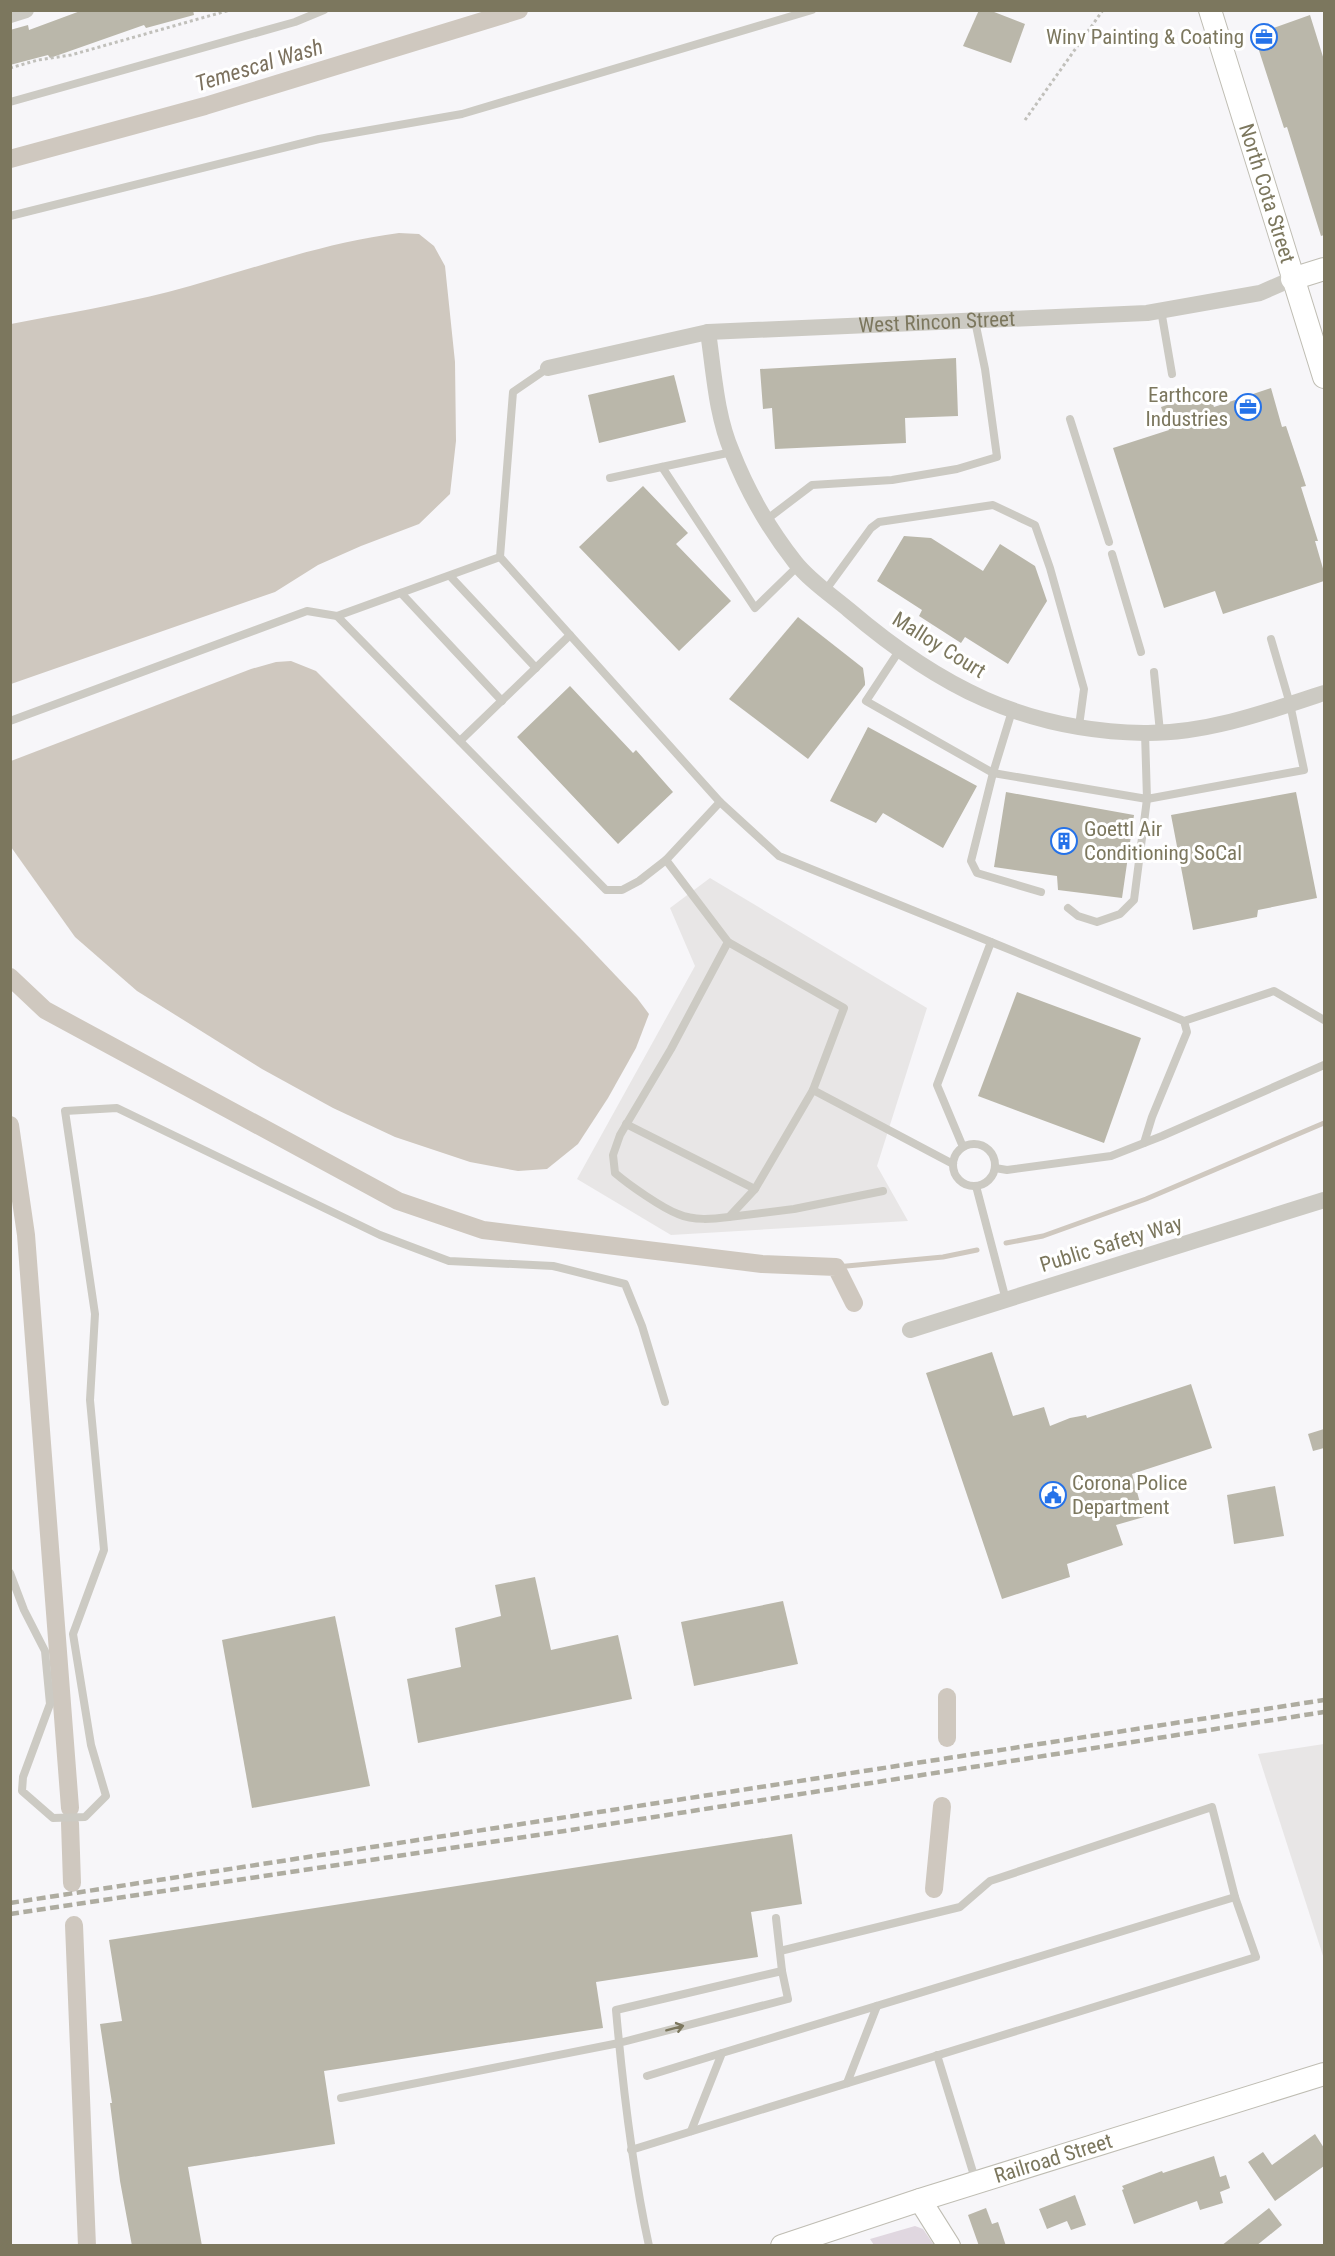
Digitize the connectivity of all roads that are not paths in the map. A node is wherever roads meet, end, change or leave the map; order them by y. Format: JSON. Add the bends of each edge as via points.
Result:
{"nodes":[{"id":1,"x":26,"y":10,"type":"edge"},
{"id":2,"x":324,"y":10,"type":"edge"},
{"id":3,"x":812,"y":10,"type":"edge"},
{"id":4,"x":1210,"y":10,"type":"edge"},
{"id":5,"x":10,"y":15,"type":"edge"},
{"id":6,"x":10,"y":102,"type":"edge"},
{"id":7,"x":10,"y":216,"type":"edge"},
{"id":8,"x":1324,"y":269,"type":"edge"},
{"id":9,"x":1293,"y":279,"type":"junction"},
{"id":10,"x":1161,"y":310,"type":"junction"},
{"id":11,"x":975,"y":321,"type":"junction"},
{"id":12,"x":708,"y":332,"type":"junction"},
{"id":13,"x":548,"y":368,"type":"joint"},
{"id":14,"x":1172,"y":374,"type":"dead end"},
{"id":15,"x":1324,"y":377,"type":"edge"},
{"id":16,"x":1070,"y":419,"type":"dead end"},
{"id":17,"x":732,"y":452,"type":"junction"},
{"id":18,"x":662,"y":467,"type":"junction"},
{"id":19,"x":610,"y":478,"type":"dead end"},
{"id":20,"x":766,"y":520,"type":"junction"},
{"id":21,"x":1108,"y":542,"type":"dead end"},
{"id":22,"x":1112,"y":554,"type":"dead end"},
{"id":23,"x":500,"y":557,"type":"junction"},
{"id":24,"x":798,"y":566,"type":"junction"},
{"id":25,"x":450,"y":576,"type":"junction"},
{"id":26,"x":825,"y":591,"type":"junction"},
{"id":27,"x":401,"y":593,"type":"junction"},
{"id":28,"x":337,"y":616,"type":"junction"},
{"id":29,"x":570,"y":635,"type":"junction"},
{"id":30,"x":1271,"y":639,"type":"dead end"},
{"id":31,"x":899,"y":651,"type":"junction"},
{"id":32,"x":1141,"y":652,"type":"dead end"},
{"id":33,"x":536,"y":668,"type":"junction"},
{"id":34,"x":1154,"y":672,"type":"dead end"},
{"id":35,"x":1324,"y":693,"type":"edge"},
{"id":36,"x":502,"y":701,"type":"junction"},
{"id":37,"x":1290,"y":704,"type":"junction"},
{"id":38,"x":1012,"y":711,"type":"junction"},
{"id":39,"x":10,"y":721,"type":"edge"},
{"id":40,"x":1079,"y":726,"type":"junction"},
{"id":41,"x":1152,"y":732,"type":"junction"},
{"id":42,"x":460,"y":741,"type":"junction"},
{"id":43,"x":993,"y":773,"type":"junction"},
{"id":44,"x":1147,"y":799,"type":"junction"},
{"id":45,"x":720,"y":802,"type":"junction"},
{"id":46,"x":666,"y":860,"type":"junction"},
{"id":47,"x":1041,"y":892,"type":"dead end"},
{"id":48,"x":1068,"y":908,"type":"dead end"},
{"id":49,"x":728,"y":942,"type":"junction"},
{"id":50,"x":991,"y":942,"type":"junction"},
{"id":51,"x":1324,"y":1020,"type":"edge"},
{"id":52,"x":1184,"y":1021,"type":"junction"},
{"id":53,"x":1324,"y":1065,"type":"edge"},
{"id":54,"x":813,"y":1090,"type":"junction"},
{"id":55,"x":626,"y":1124,"type":"junction"},
{"id":56,"x":1144,"y":1143,"type":"junction"},
{"id":57,"x":963,"y":1147,"type":"junction"},
{"id":58,"x":953,"y":1164,"type":"junction"},
{"id":59,"x":995,"y":1168,"type":"junction"},
{"id":60,"x":976,"y":1186,"type":"junction"},
{"id":61,"x":755,"y":1189,"type":"junction"},
{"id":62,"x":884,"y":1191,"type":"dead end"},
{"id":63,"x":1324,"y":1200,"type":"edge"},
{"id":64,"x":729,"y":1217,"type":"junction"},
{"id":65,"x":1006,"y":1300,"type":"junction"},
{"id":66,"x":910,"y":1330,"type":"dead end"},
{"id":67,"x":665,"y":1402,"type":"dead end"},
{"id":68,"x":10,"y":1573,"type":"edge"},
{"id":69,"x":1235,"y":1897,"type":"junction"},
{"id":70,"x":776,"y":1918,"type":"dead end"},
{"id":71,"x":780,"y":1951,"type":"junction"},
{"id":72,"x":782,"y":1971,"type":"junction"},
{"id":73,"x":877,"y":2006,"type":"junction"},
{"id":74,"x":619,"y":2043,"type":"junction"},
{"id":75,"x":722,"y":2053,"type":"junction"},
{"id":76,"x":938,"y":2055,"type":"junction"},
{"id":77,"x":1324,"y":2074,"type":"edge"},
{"id":78,"x":647,"y":2076,"type":"dead end"},
{"id":79,"x":847,"y":2083,"type":"junction"},
{"id":80,"x":341,"y":2098,"type":"dead end"},
{"id":81,"x":691,"y":2131,"type":"junction"},
{"id":82,"x":631,"y":2150,"type":"junction"},
{"id":83,"x":976,"y":2183,"type":"junction"},
{"id":84,"x":920,"y":2200,"type":"junction"},
{"id":85,"x":649,"y":2246,"type":"edge"},
{"id":86,"x":782,"y":2246,"type":"edge"},
{"id":87,"x":949,"y":2246,"type":"edge"}],
"edges":[{"from":1,"to":5,"type":"street"},
{"from":2,"to":6,"type":"lane","via":[[295,22]]},
{"from":3,"to":7,"type":"lane","via":[[462,114],[320,139]]},
{"from":4,"to":9,"type":"main road","name":"North Cota Street"},
{"from":8,"to":9,"type":"main road","name":"West Rincon Street"},
{"from":9,"to":10,"type":"street","name":"West Rincon Street","via":[[1260,293]]},
{"from":9,"to":15,"type":"main road","name":"North Cota Street"},
{"from":10,"to":11,"type":"street","name":"West Rincon Street"},
{"from":10,"to":14,"type":"lane"},
{"from":11,"to":12,"type":"street","name":"West Rincon Street"},
{"from":11,"to":20,"type":"lane","via":[[997,457],[957,469],[892,480],[812,485]]},
{"from":12,"to":13,"type":"street","name":"West Rincon Street"},
{"from":12,"to":17,"type":"street","name":"Malloy Court","via":[[723,427]]},
{"from":13,"to":23,"type":"lane","via":[[513,392]]},
{"from":16,"to":21,"type":"lane"},
{"from":17,"to":18,"type":"lane"},
{"from":17,"to":20,"type":"street","name":"Malloy Court"},
{"from":18,"to":19,"type":"lane"},
{"from":18,"to":24,"type":"lane","via":[[755,608]]},
{"from":20,"to":24,"type":"street","name":"Malloy Court"},
{"from":22,"to":32,"type":"lane"},
{"from":23,"to":25,"type":"lane"},
{"from":23,"to":29,"type":"lane"},
{"from":24,"to":26,"type":"street","name":"Malloy Court"},
{"from":25,"to":27,"type":"lane"},
{"from":25,"to":33,"type":"lane"},
{"from":26,"to":31,"type":"street","name":"Malloy Court"},
{"from":26,"to":40,"type":"lane","via":[[879,522],[993,505],[1035,525],[1084,689]]},
{"from":27,"to":28,"type":"lane"},
{"from":27,"to":36,"type":"lane"},
{"from":28,"to":39,"type":"lane","via":[[307,611]]},
{"from":28,"to":42,"type":"lane"},
{"from":29,"to":33,"type":"lane"},
{"from":29,"to":45,"type":"lane"},
{"from":30,"to":37,"type":"lane"},
{"from":31,"to":38,"type":"street","name":"Malloy Court","via":[[985,701]]},
{"from":31,"to":43,"type":"lane","via":[[866,701]]},
{"from":33,"to":36,"type":"lane"},
{"from":34,"to":41,"type":"lane"},
{"from":35,"to":37,"type":"street","name":"Malloy Court"},
{"from":36,"to":42,"type":"lane"},
{"from":37,"to":41,"type":"street","name":"Malloy Court","via":[[1230,722]]},
{"from":37,"to":44,"type":"lane","via":[[1304,770]]},
{"from":38,"to":40,"type":"street","name":"Malloy Court"},
{"from":38,"to":43,"type":"lane"},
{"from":40,"to":41,"type":"street","name":"Malloy Court"},
{"from":41,"to":44,"type":"lane"},
{"from":42,"to":46,"type":"lane","via":[[606,890],[621,890]]},
{"from":43,"to":44,"type":"lane"},
{"from":43,"to":47,"type":"lane","via":[[971,861],[977,873]]},
{"from":44,"to":48,"type":"lane","via":[[1134,900],[1120,914],[1097,922]]},
{"from":45,"to":46,"type":"lane"},
{"from":45,"to":50,"type":"lane","via":[[779,856]]},
{"from":46,"to":49,"type":"lane"},
{"from":49,"to":54,"type":"lane","via":[[844,1008]]},
{"from":49,"to":55,"type":"lane"},
{"from":50,"to":52,"type":"lane"},
{"from":50,"to":57,"type":"lane","via":[[937,1085]]},
{"from":51,"to":52,"type":"lane","via":[[1274,991]]},
{"from":52,"to":56,"type":"lane","via":[[1187,1032]]},
{"from":53,"to":56,"type":"lane"},
{"from":54,"to":58,"type":"lane"},
{"from":54,"to":61,"type":"lane"},
{"from":55,"to":61,"type":"lane"},
{"from":55,"to":64,"type":"lane","via":[[613,1155],[615,1173],[679,1215]]},
{"from":56,"to":59,"type":"lane","via":[[1111,1156],[1007,1170]]},
{"from":57,"to":58,"type":"lane"},
{"from":57,"to":59,"type":"lane","via":[[983,1146],[993,1155]]},
{"from":58,"to":60,"type":"lane","via":[[962,1182]]},
{"from":59,"to":60,"type":"lane","via":[[988,1180]]},
{"from":60,"to":65,"type":"lane"},
{"from":61,"to":64,"type":"lane"},
{"from":62,"to":64,"type":"lane"},
{"from":63,"to":65,"type":"street","name":"Public Safety Way"},
{"from":65,"to":66,"type":"street","name":"Public Safety Way"},
{"from":67,"to":68,"type":"lane","via":[[625,1284],[553,1266],[448,1261],[380,1234],[117,1107],[65,1112],[95,1314],[90,1400],[104,1550],[73,1634],[91,1745],[106,1796],[86,1817],[53,1818],[22,1791],[23,1778],[50,1704],[45,1651]]},
{"from":69,"to":71,"type":"lane","via":[[1212,1807],[990,1881],[960,1907]]},
{"from":69,"to":73,"type":"lane"},
{"from":69,"to":76,"type":"lane","via":[[1256,1957]]},
{"from":70,"to":71,"type":"lane"},
{"from":71,"to":72,"type":"lane"},
{"from":74,"to":72,"type":"lane","one_way":true,"via":[[788,1999]]},
{"from":72,"to":74,"type":"lane","via":[[616,2010]]},
{"from":73,"to":75,"type":"lane"},
{"from":73,"to":79,"type":"lane"},
{"from":74,"to":80,"type":"lane"},
{"from":74,"to":82,"type":"lane"},
{"from":75,"to":78,"type":"lane"},
{"from":75,"to":81,"type":"lane"},
{"from":76,"to":79,"type":"lane"},
{"from":76,"to":83,"type":"lane"},
{"from":77,"to":83,"type":"main road","name":"Railroad Street"},
{"from":79,"to":81,"type":"lane"},
{"from":81,"to":82,"type":"lane"},
{"from":82,"to":85,"type":"lane"},
{"from":83,"to":84,"type":"main road","name":"Railroad Street"},
{"from":84,"to":86,"type":"main road","name":"Railroad Street"},
{"from":84,"to":87,"type":"main road"}]}
